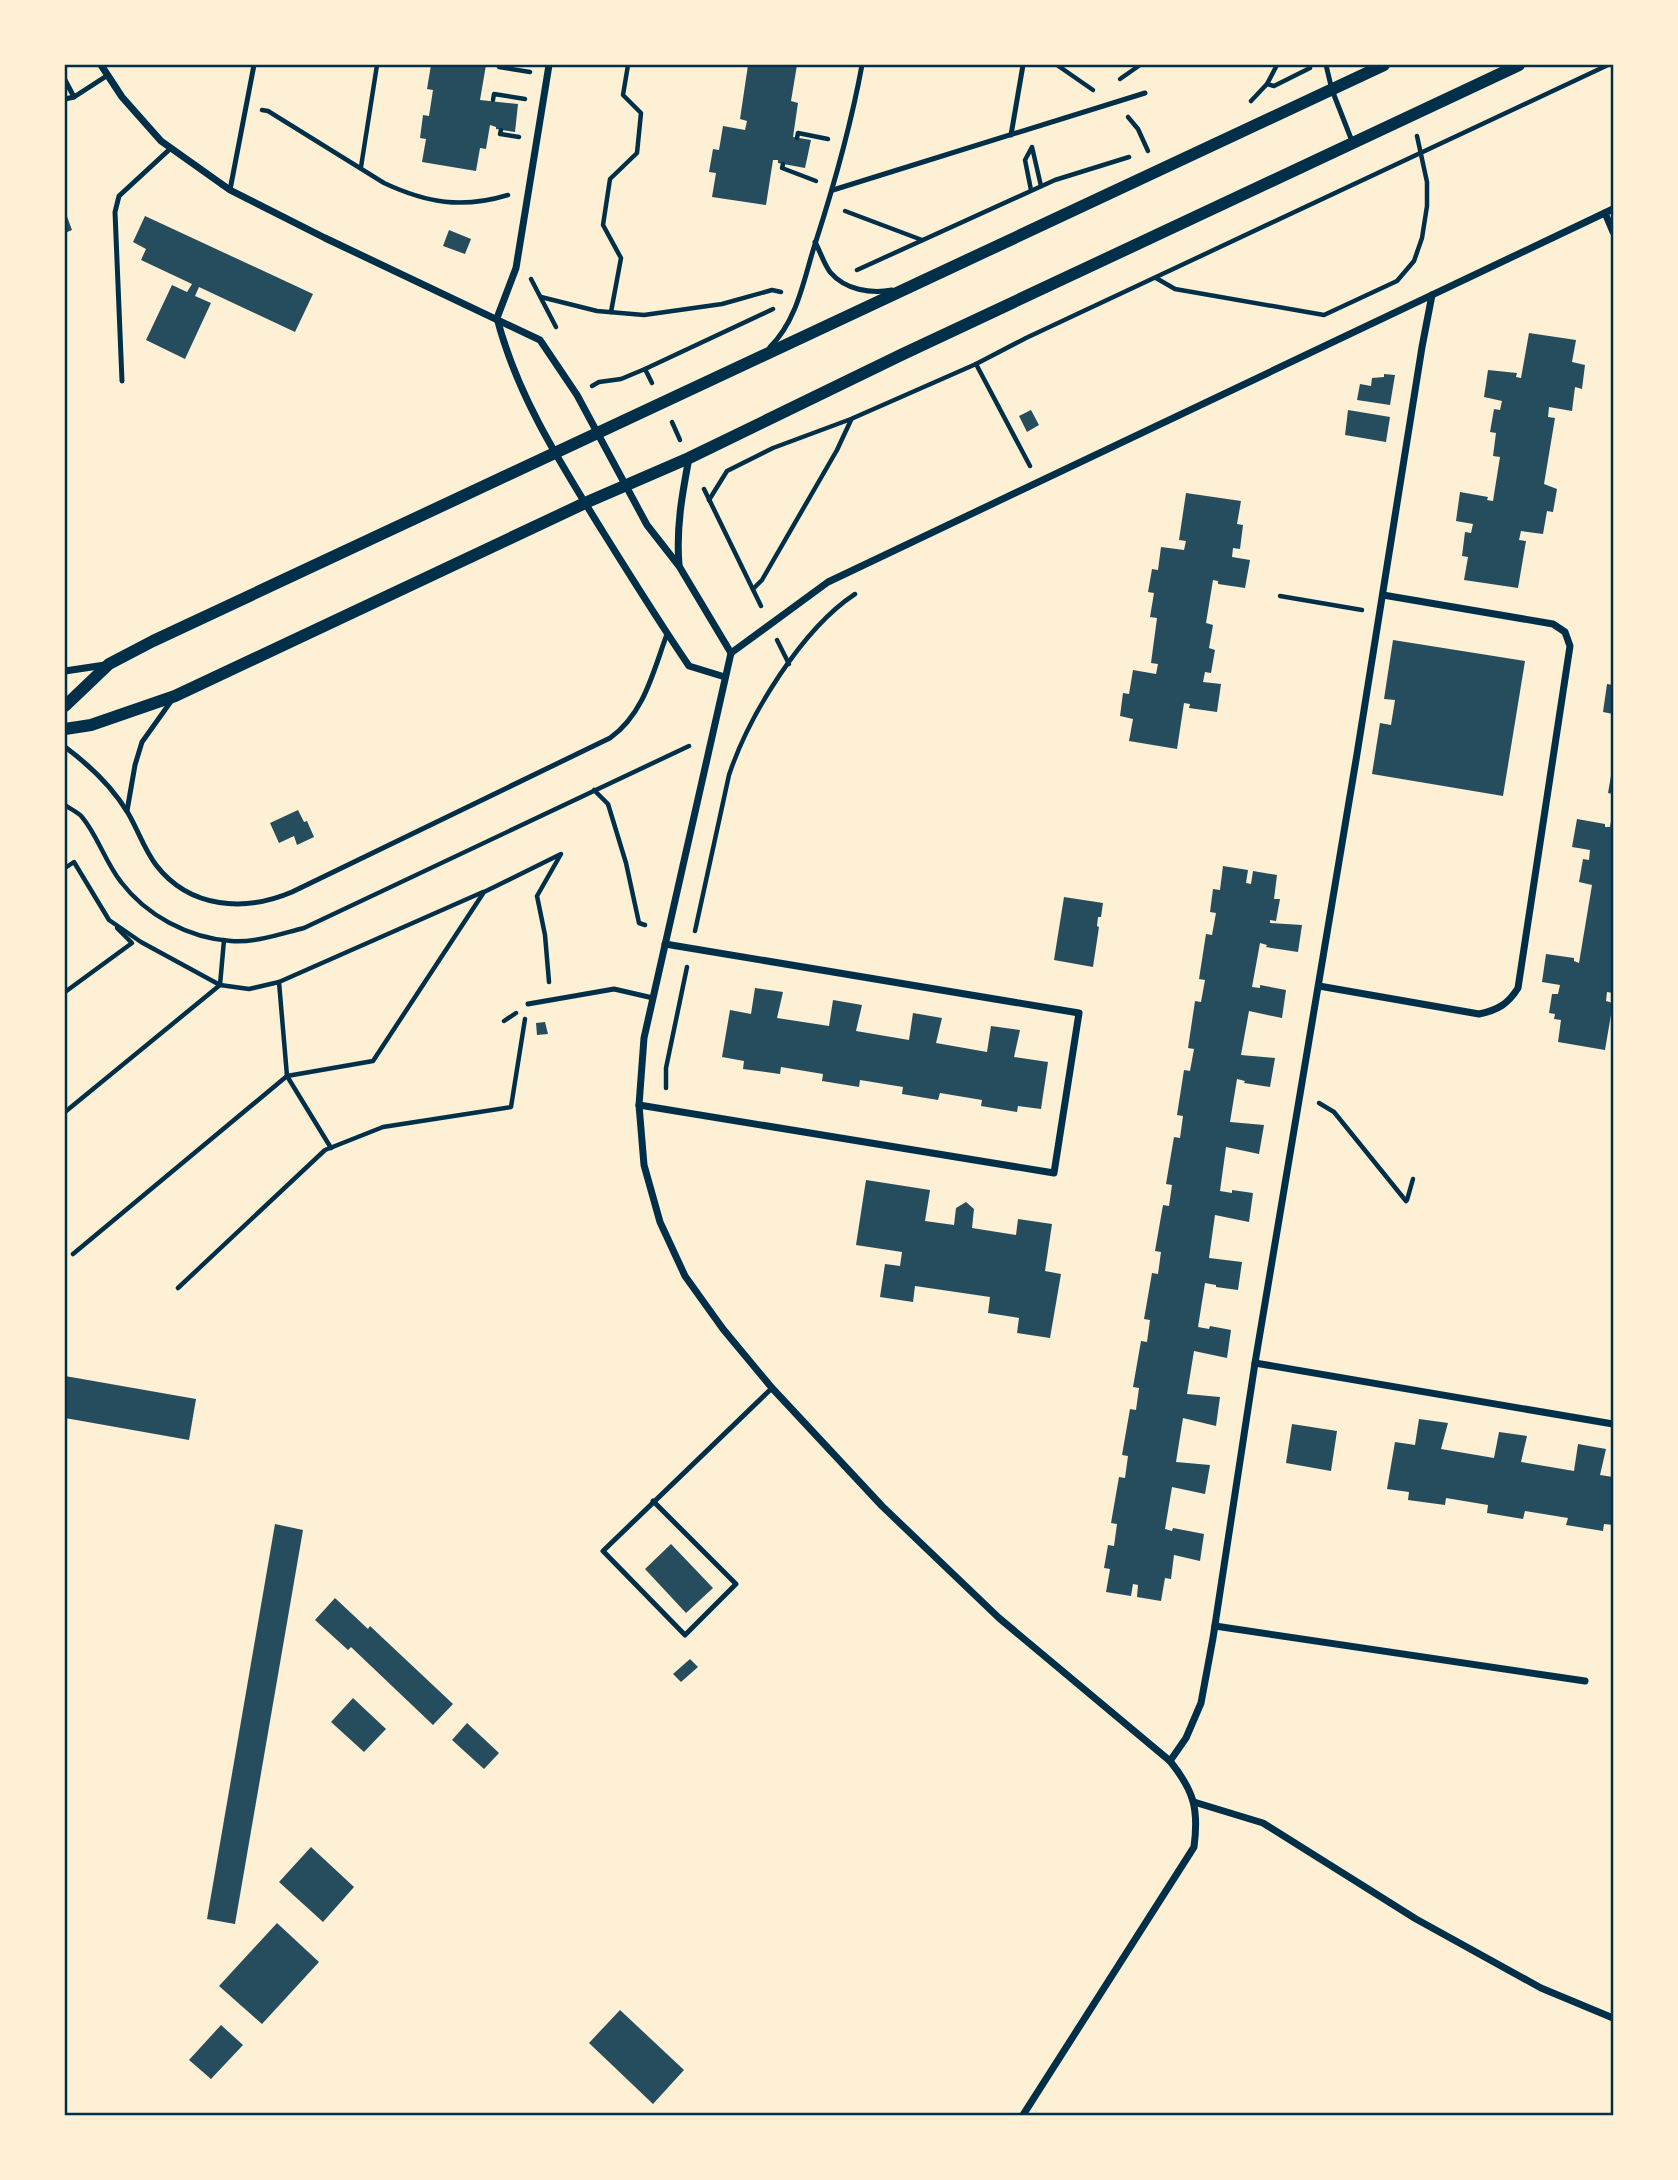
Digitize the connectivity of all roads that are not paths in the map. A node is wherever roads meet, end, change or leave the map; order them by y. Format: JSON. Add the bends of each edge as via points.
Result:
{"nodes":[{"id":1,"x":101,"y":65,"type":"edge"},
{"id":2,"x":254,"y":65,"type":"edge"},
{"id":3,"x":549,"y":65,"type":"edge"},
{"id":4,"x":862,"y":65,"type":"edge"},
{"id":5,"x":1023,"y":65,"type":"edge"},
{"id":6,"x":1326,"y":65,"type":"edge"},
{"id":7,"x":1384,"y":65,"type":"edge"},
{"id":8,"x":1519,"y":65,"type":"edge"},
{"id":9,"x":108,"y":75,"type":"junction"},
{"id":10,"x":65,"y":80,"type":"edge"},
{"id":11,"x":1332,"y":90,"type":"junction"},
{"id":12,"x":1145,"y":93,"type":"dead end"},
{"id":13,"x":74,"y":97,"type":"junction"},
{"id":14,"x":65,"y":99,"type":"edge"},
{"id":15,"x":1011,"y":135,"type":"junction"},
{"id":16,"x":1353,"y":142,"type":"junction"},
{"id":17,"x":171,"y":149,"type":"junction"},
{"id":18,"x":230,"y":190,"type":"junction"},
{"id":19,"x":833,"y":190,"type":"junction"},
{"id":20,"x":1613,"y":209,"type":"edge"},
{"id":21,"x":1605,"y":213,"type":"junction"},
{"id":22,"x":1613,"y":232,"type":"edge"},
{"id":23,"x":816,"y":242,"type":"junction"},
{"id":24,"x":909,"y":286,"type":"junction"},
{"id":25,"x":1433,"y":295,"type":"junction"},
{"id":26,"x":497,"y":318,"type":"junction"},
{"id":27,"x":760,"y":357,"type":"junction"},
{"id":28,"x":122,"y":381,"type":"dead end"},
{"id":29,"x":597,"y":432,"type":"junction"},
{"id":30,"x":555,"y":453,"type":"junction"},
{"id":31,"x":689,"y":458,"type":"junction"},
{"id":32,"x":626,"y":485,"type":"junction"},
{"id":33,"x":586,"y":503,"type":"junction"},
{"id":34,"x":679,"y":566,"type":"junction"},
{"id":35,"x":1383,"y":595,"type":"junction"},
{"id":36,"x":667,"y":634,"type":"junction"},
{"id":37,"x":731,"y":653,"type":"junction"},
{"id":38,"x":109,"y":664,"type":"junction"},
{"id":39,"x":65,"y":671,"type":"edge"},
{"id":40,"x":725,"y":677,"type":"junction"},
{"id":41,"x":175,"y":696,"type":"junction"},
{"id":42,"x":65,"y":706,"type":"edge"},
{"id":43,"x":65,"y":729,"type":"edge"},
{"id":44,"x":65,"y":747,"type":"edge"},
{"id":45,"x":127,"y":811,"type":"junction"},
{"id":46,"x":665,"y":944,"type":"junction"},
{"id":47,"x":1319,"y":986,"type":"junction"},
{"id":48,"x":653,"y":998,"type":"junction"},
{"id":49,"x":528,"y":1004,"type":"road end"},
{"id":50,"x":639,"y":1105,"type":"junction"},
{"id":51,"x":1255,"y":1363,"type":"junction"},
{"id":52,"x":772,"y":1388,"type":"junction"},
{"id":53,"x":1613,"y":1424,"type":"edge"},
{"id":54,"x":653,"y":1502,"type":"junction"},
{"id":55,"x":1215,"y":1626,"type":"junction"},
{"id":56,"x":1586,"y":1681,"type":"dead end"},
{"id":57,"x":1170,"y":1761,"type":"junction"},
{"id":58,"x":1194,"y":1802,"type":"junction"},
{"id":59,"x":1613,"y":2018,"type":"edge"},
{"id":60,"x":1023,"y":2115,"type":"edge"}],
"edges":[{"from":1,"to":9,"type":"street"},
{"from":2,"to":18,"type":"lane"},
{"from":3,"to":26,"type":"street","via":[[516,268]]},
{"from":4,"to":19,"type":"lane"},
{"from":5,"to":15,"type":"lane"},
{"from":6,"to":11,"type":"lane"},
{"from":7,"to":11,"type":"street"},
{"from":8,"to":16,"type":"street"},
{"from":9,"to":13,"type":"lane"},
{"from":9,"to":17,"type":"street","via":[[122,97]]},
{"from":10,"to":13,"type":"lane"},
{"from":11,"to":16,"type":"lane"},
{"from":11,"to":24,"type":"street"},
{"from":12,"to":15,"type":"lane"},
{"from":13,"to":14,"type":"lane"},
{"from":15,"to":19,"type":"lane"},
{"from":16,"to":31,"type":"street"},
{"from":17,"to":18,"type":"street"},
{"from":17,"to":28,"type":"lane","via":[[119,196]]},
{"from":18,"to":26,"type":"street"},
{"from":19,"to":23,"type":"lane"},
{"from":20,"to":21,"type":"street"},
{"from":21,"to":22,"type":"street"},
{"from":21,"to":25,"type":"street"},
{"from":23,"to":24,"type":"lane","via":[[829,271],[856,289],[882,292]]},
{"from":23,"to":27,"type":"lane","via":[[791,318]]},
{"from":24,"to":27,"type":"street"},
{"from":25,"to":35,"type":"street"},
{"from":25,"to":37,"type":"street","via":[[828,582]]},
{"from":26,"to":29,"type":"street","via":[[540,340]]},
{"from":26,"to":30,"type":"street","via":[[507,354]]},
{"from":27,"to":29,"type":"street"},
{"from":29,"to":30,"type":"street"},
{"from":29,"to":32,"type":"street"},
{"from":30,"to":33,"type":"street"},
{"from":30,"to":38,"type":"street"},
{"from":31,"to":32,"type":"street"},
{"from":31,"to":34,"type":"street","via":[[678,515]]},
{"from":32,"to":33,"type":"street"},
{"from":32,"to":34,"type":"street"},
{"from":33,"to":36,"type":"street"},
{"from":33,"to":41,"type":"street"},
{"from":34,"to":37,"type":"street"},
{"from":35,"to":47,"type":"street"},
{"from":35,"to":47,"type":"street","via":[[1553,624],[1565,632],[1570,646],[1518,988],[1510,1001],[1479,1014]]},
{"from":36,"to":40,"type":"street","via":[[688,666]]},
{"from":36,"to":45,"type":"lane","via":[[638,709],[610,738],[280,897],[227,905],[181,888],[155,864]]},
{"from":37,"to":40,"type":"street"},
{"from":38,"to":39,"type":"street"},
{"from":38,"to":42,"type":"street"},
{"from":40,"to":46,"type":"street"},
{"from":41,"to":43,"type":"street"},
{"from":41,"to":45,"type":"lane","via":[[142,742]]},
{"from":44,"to":45,"type":"lane"},
{"from":46,"to":48,"type":"street"},
{"from":46,"to":50,"type":"street","via":[[1079,1013],[1054,1173]]},
{"from":47,"to":51,"type":"street"},
{"from":48,"to":49,"type":"lane","via":[[614,989]]},
{"from":48,"to":50,"type":"street","via":[[644,1038]]},
{"from":50,"to":52,"type":"street","via":[[643,1165],[660,1222],[685,1276]]},
{"from":51,"to":53,"type":"street"},
{"from":51,"to":55,"type":"street"},
{"from":52,"to":54,"type":"lane"},
{"from":52,"to":57,"type":"street","via":[[882,1506],[999,1618]]},
{"from":54,"to":54,"type":"lane","via":[[603,1551],[685,1635],[736,1584]]},
{"from":55,"to":56,"type":"street"},
{"from":55,"to":57,"type":"street","via":[[1201,1703]]},
{"from":57,"to":58,"type":"street"},
{"from":58,"to":59,"type":"street","via":[[1263,1824],[1416,1919],[1541,1988]]},
{"from":58,"to":60,"type":"street","via":[[1194,1847]]}]}
